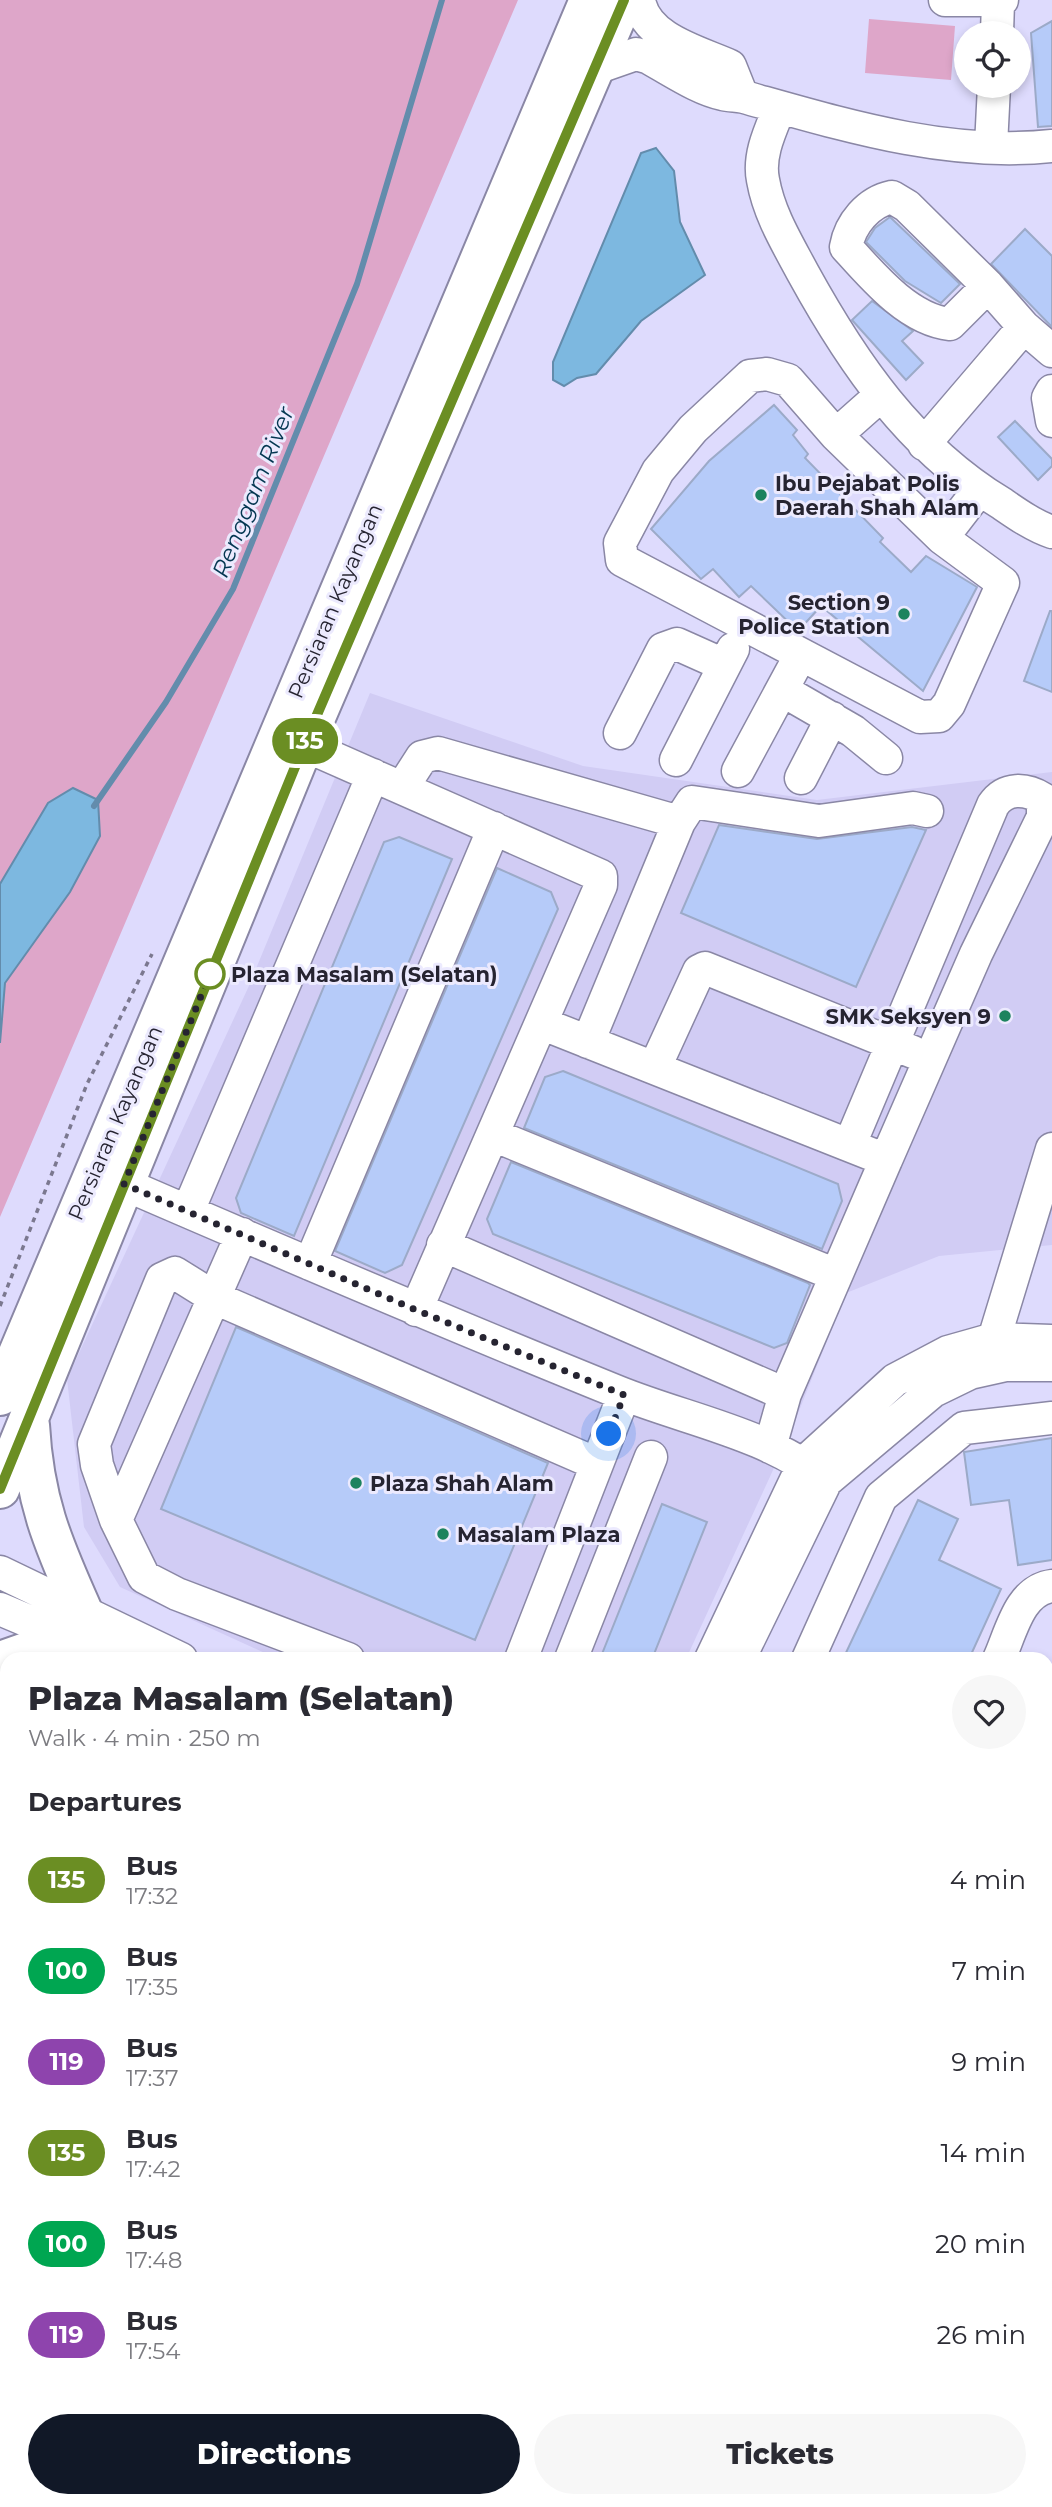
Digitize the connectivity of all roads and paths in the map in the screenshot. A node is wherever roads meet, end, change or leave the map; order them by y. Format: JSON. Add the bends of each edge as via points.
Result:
{"nodes":[{"id":1,"x":589,"y":0,"type":"edge"},
{"id":2,"x":624,"y":0,"type":"edge"},
{"id":3,"x":639,"y":0,"type":"edge"},
{"id":4,"x":953,"y":1,"type":"edge"},
{"id":5,"x":1000,"y":1,"type":"edge"},
{"id":6,"x":998,"y":21,"type":"edge"},
{"id":7,"x":593,"y":69,"type":"junction"},
{"id":8,"x":741,"y":96,"type":"junction"},
{"id":9,"x":993,"y":98,"type":"edge"},
{"id":10,"x":779,"y":109,"type":"junction"},
{"id":11,"x":991,"y":146,"type":"junction"},
{"id":12,"x":1052,"y":146,"type":"edge"},
{"id":13,"x":988,"y":285,"type":"dead end"},
{"id":14,"x":1024,"y":327,"type":"junction"},
{"id":15,"x":1052,"y":351,"type":"edge"},
{"id":16,"x":1052,"y":391,"type":"edge"},
{"id":17,"x":880,"y":396,"type":"junction"},
{"id":18,"x":1052,"y":421,"type":"edge"},
{"id":19,"x":836,"y":435,"type":"junction"},
{"id":20,"x":924,"y":444,"type":"junction"},
{"id":21,"x":979,"y":490,"type":"junction"},
{"id":22,"x":1052,"y":532,"type":"edge"},
{"id":23,"x":942,"y":538,"type":"junction"},
{"id":24,"x":744,"y":625,"type":"junction"},
{"id":25,"x":800,"y":656,"type":"junction"},
{"id":26,"x":724,"y":665,"type":"junction"},
{"id":27,"x":782,"y":690,"type":"junction"},
{"id":28,"x":832,"y":719,"type":"junction"},
{"id":29,"x":620,"y":733,"type":"dead end"},
{"id":30,"x":304,"y":745,"type":"junction"},
{"id":31,"x":886,"y":758,"type":"dead end"},
{"id":32,"x":676,"y":760,"type":"dead end"},
{"id":33,"x":738,"y":771,"type":"dead end"},
{"id":34,"x":373,"y":775,"type":"junction"},
{"id":35,"x":801,"y":778,"type":"dead end"},
{"id":36,"x":402,"y":788,"type":"junction"},
{"id":37,"x":927,"y":811,"type":"dead end"},
{"id":38,"x":679,"y":822,"type":"junction"},
{"id":39,"x":494,"y":828,"type":"junction"},
{"id":40,"x":543,"y":1024,"type":"junction"},
{"id":41,"x":588,"y":1042,"type":"junction"},
{"id":42,"x":892,"y":1044,"type":"junction"},
{"id":43,"x":930,"y":1059,"type":"junction"},
{"id":44,"x":654,"y":1067,"type":"junction"},
{"id":45,"x":492,"y":1135,"type":"junction"},
{"id":46,"x":850,"y":1144,"type":"junction"},
{"id":47,"x":1052,"y":1150,"type":"edge"},
{"id":48,"x":886,"y":1160,"type":"junction"},
{"id":49,"x":124,"y":1184,"type":"junction"},
{"id":50,"x":188,"y":1211,"type":"junction"},
{"id":51,"x":242,"y":1234,"type":"junction"},
{"id":52,"x":443,"y":1245,"type":"junction"},
{"id":53,"x":310,"y":1264,"type":"junction"},
{"id":54,"x":836,"y":1275,"type":"junction"},
{"id":55,"x":215,"y":1298,"type":"junction"},
{"id":56,"x":416,"y":1310,"type":"junction"},
{"id":57,"x":994,"y":1339,"type":"junction"},
{"id":58,"x":1052,"y":1341,"type":"edge"},
{"id":59,"x":1052,"y":1365,"type":"edge"},
{"id":60,"x":785,"y":1394,"type":"junction"},
{"id":61,"x":624,"y":1395,"type":"junction"},
{"id":62,"x":15,"y":1406,"type":"edge"},
{"id":63,"x":1052,"y":1419,"type":"edge"},
{"id":64,"x":771,"y":1447,"type":"junction"},
{"id":65,"x":651,"y":1457,"type":"dead end"},
{"id":66,"x":597,"y":1464,"type":"junction"},
{"id":67,"x":815,"y":1472,"type":"junction"},
{"id":68,"x":0,"y":1489,"type":"edge"},
{"id":69,"x":116,"y":1520,"type":"junction"},
{"id":70,"x":0,"y":1572,"type":"edge"},
{"id":71,"x":1052,"y":1586,"type":"edge"},
{"id":72,"x":545,"y":1597,"type":"junction"},
{"id":73,"x":0,"y":1609,"type":"edge"},
{"id":74,"x":589,"y":1612,"type":"junction"},
{"id":75,"x":96,"y":1638,"type":"edge"},
{"id":76,"x":26,"y":1652,"type":"edge"},
{"id":77,"x":153,"y":1652,"type":"edge"},
{"id":78,"x":330,"y":1652,"type":"edge"},
{"id":79,"x":525,"y":1652,"type":"edge"},
{"id":80,"x":574,"y":1652,"type":"edge"},
{"id":81,"x":716,"y":1652,"type":"edge"},
{"id":82,"x":742,"y":1652,"type":"edge"},
{"id":83,"x":811,"y":1652,"type":"edge"},
{"id":84,"x":1002,"y":1652,"type":"edge"}],
"edges":[{"from":1,"to":62,"type":"main road","name":"Persiaran Kayangan"},
{"from":2,"to":7,"type":"main road","name":"Persiaran Kayangan"},
{"from":3,"to":8,"type":"street","via":[[648,23],[659,32],[730,66]]},
{"from":4,"to":5,"type":"street"},
{"from":5,"to":6,"type":"street"},
{"from":7,"to":8,"type":"street","via":[[636,54],[722,94]]},
{"from":7,"to":30,"type":"main road","name":"Persiaran Kayangan"},
{"from":8,"to":10,"type":"street"},
{"from":9,"to":11,"type":"street"},
{"from":10,"to":11,"type":"street","via":[[902,138]]},
{"from":10,"to":17,"type":"street","via":[[765,144],[762,179],[775,222],[840,341]]},
{"from":11,"to":12,"type":"street"},
{"from":13,"to":14,"type":"street"},
{"from":14,"to":15,"type":"street"},
{"from":14,"to":20,"type":"street"},
{"from":16,"to":18,"type":"street","via":[[1048,398]]},
{"from":17,"to":19,"type":"street"},
{"from":17,"to":20,"type":"street"},
{"from":19,"to":23,"type":"street"},
{"from":19,"to":24,"type":"street","via":[[788,380],[767,373],[750,376],[704,438],[658,471],[620,543],[622,559]]},
{"from":20,"to":21,"type":"street"},
{"from":21,"to":22,"type":"street"},
{"from":21,"to":23,"type":"street"},
{"from":23,"to":25,"type":"street","via":[[1003,583],[949,704],[939,716],[920,717]]},
{"from":24,"to":25,"type":"street"},
{"from":24,"to":26,"type":"street"},
{"from":25,"to":27,"type":"street"},
{"from":26,"to":29,"type":"street","via":[[677,644],[663,649]]},
{"from":26,"to":32,"type":"street"},
{"from":27,"to":28,"type":"street"},
{"from":27,"to":33,"type":"street"},
{"from":28,"to":31,"type":"street"},
{"from":28,"to":35,"type":"street"},
{"from":30,"to":34,"type":"street"},
{"from":30,"to":49,"type":"main road","name":"Persiaran Kayangan"},
{"from":34,"to":36,"type":"street"},
{"from":34,"to":50,"type":"street"},
{"from":36,"to":38,"type":"street","via":[[422,757],[438,754]]},
{"from":36,"to":39,"type":"street"},
{"from":37,"to":38,"type":"street","via":[[913,808],[819,821],[696,801]]},
{"from":38,"to":41,"type":"street"},
{"from":39,"to":40,"type":"street","via":[[601,876]]},
{"from":39,"to":53,"type":"street"},
{"from":40,"to":41,"type":"street"},
{"from":40,"to":45,"type":"street"},
{"from":41,"to":44,"type":"street"},
{"from":42,"to":43,"type":"street"},
{"from":42,"to":43,"type":"street","via":[[993,804],[1008,792],[1032,792],[1043,799],[1043,817]]},
{"from":42,"to":44,"type":"street","via":[[705,968],[699,971]]},
{"from":42,"to":46,"type":"street"},
{"from":43,"to":48,"type":"street"},
{"from":44,"to":46,"type":"street"},
{"from":45,"to":52,"type":"street"},
{"from":45,"to":54,"type":"street"},
{"from":46,"to":48,"type":"street"},
{"from":47,"to":57,"type":"street"},
{"from":48,"to":54,"type":"street"},
{"from":49,"to":50,"type":"street"},
{"from":49,"to":62,"type":"main road","name":"Persiaran Kayangan"},
{"from":50,"to":51,"type":"street"},
{"from":51,"to":53,"type":"street"},
{"from":51,"to":55,"type":"street"},
{"from":52,"to":56,"type":"street"},
{"from":52,"to":60,"type":"street"},
{"from":53,"to":56,"type":"street"},
{"from":54,"to":60,"type":"street"},
{"from":55,"to":66,"type":"street"},
{"from":55,"to":69,"type":"street"},
{"from":55,"to":69,"type":"street","via":[[176,1273],[162,1279],[94,1444]]},
{"from":56,"to":61,"type":"street"},
{"from":57,"to":58,"type":"street"},
{"from":57,"to":67,"type":"street","via":[[948,1352],[895,1380]]},
{"from":59,"to":67,"type":"street","via":[[1006,1365],[970,1373],[933,1391]]},
{"from":60,"to":64,"type":"street"},
{"from":61,"to":64,"type":"street"},
{"from":61,"to":66,"type":"street"},
{"from":62,"to":68,"type":"main road","name":"Persiaran Kayangan"},
{"from":62,"to":75,"type":"main road","via":[[52,1543]]},
{"from":63,"to":83,"type":"street","via":[[964,1428],[881,1497]]},
{"from":64,"to":67,"type":"street"},
{"from":65,"to":74,"type":"street"},
{"from":66,"to":72,"type":"street"},
{"from":67,"to":81,"type":"street"},
{"from":67,"to":82,"type":"street"},
{"from":69,"to":78,"type":"street","via":[[144,1577]]},
{"from":70,"to":75,"type":"street"},
{"from":71,"to":84,"type":"street","via":[[1027,1597]]},
{"from":72,"to":74,"type":"street"},
{"from":72,"to":79,"type":"street"},
{"from":73,"to":75,"type":"street"},
{"from":74,"to":80,"type":"street"},
{"from":75,"to":76,"type":"main road"},
{"from":75,"to":77,"type":"street"}]}
